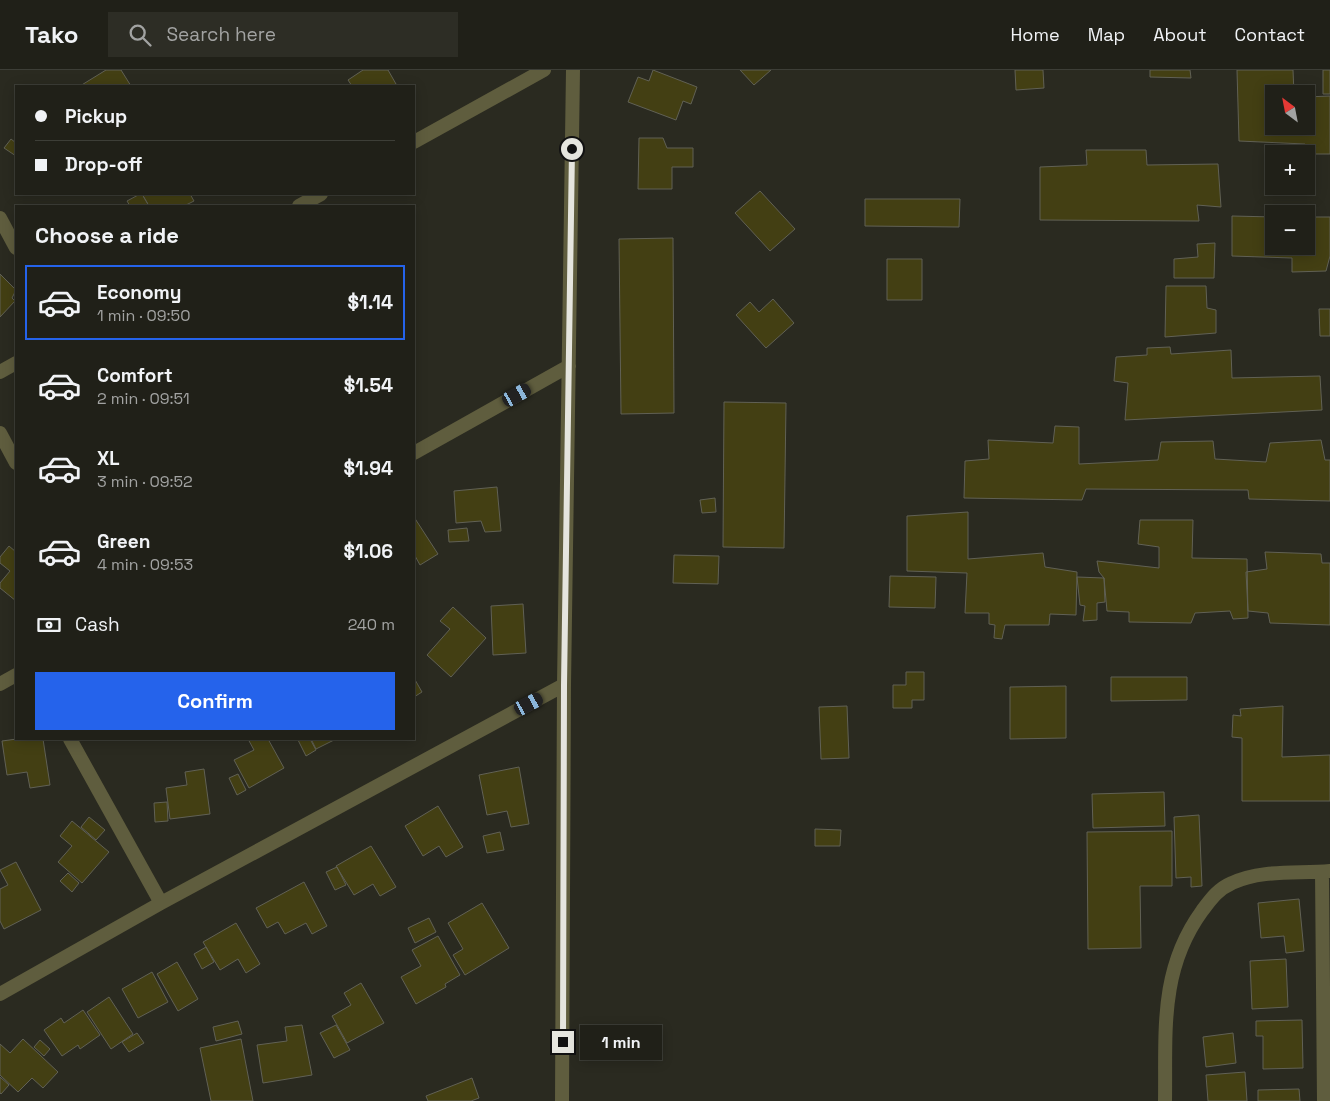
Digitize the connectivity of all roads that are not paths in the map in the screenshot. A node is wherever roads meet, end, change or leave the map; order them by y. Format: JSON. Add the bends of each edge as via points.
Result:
{"nodes":[{"id":1,"x":544,"y":70,"type":"edge"},
{"id":2,"x":573,"y":70,"type":"edge"},
{"id":3,"x":415,"y":141,"type":"edge"},
{"id":4,"x":319,"y":195,"type":"edge"},
{"id":5,"x":301,"y":205,"type":"edge"},
{"id":6,"x":0,"y":218,"type":"edge"},
{"id":7,"x":15,"y":246,"type":"edge"},
{"id":8,"x":15,"y":364,"type":"edge"},
{"id":9,"x":569,"y":366,"type":"junction"},
{"id":10,"x":0,"y":372,"type":"edge"},
{"id":11,"x":0,"y":433,"type":"edge"},
{"id":12,"x":415,"y":452,"type":"edge"},
{"id":13,"x":15,"y":461,"type":"edge"},
{"id":14,"x":15,"y":676,"type":"edge"},
{"id":15,"x":0,"y":684,"type":"edge"},
{"id":16,"x":564,"y":685,"type":"junction"},
{"id":17,"x":71,"y":740,"type":"edge"},
{"id":18,"x":1326,"y":871,"type":"edge"},
{"id":19,"x":161,"y":903,"type":"junction"},
{"id":20,"x":0,"y":994,"type":"edge"},
{"id":21,"x":562,"y":1101,"type":"edge"},
{"id":22,"x":1165,"y":1101,"type":"edge"},
{"id":23,"x":1324,"y":1101,"type":"edge"}],
"edges":[{"from":1,"to":3,"type":"street"},
{"from":2,"to":9,"type":"street"},
{"from":4,"to":5,"type":"street"},
{"from":6,"to":7,"type":"street"},
{"from":8,"to":10,"type":"street"},
{"from":9,"to":12,"type":"street"},
{"from":9,"to":16,"type":"street"},
{"from":11,"to":13,"type":"street"},
{"from":14,"to":15,"type":"street"},
{"from":16,"to":19,"type":"street"},
{"from":16,"to":21,"type":"street"},
{"from":17,"to":19,"type":"street"},
{"from":18,"to":22,"type":"street","via":[[1253,877],[1232,883],[1216,893],[1196,919],[1177,954],[1168,991]]},
{"from":18,"to":23,"type":"street"},
{"from":19,"to":20,"type":"street"}]}
